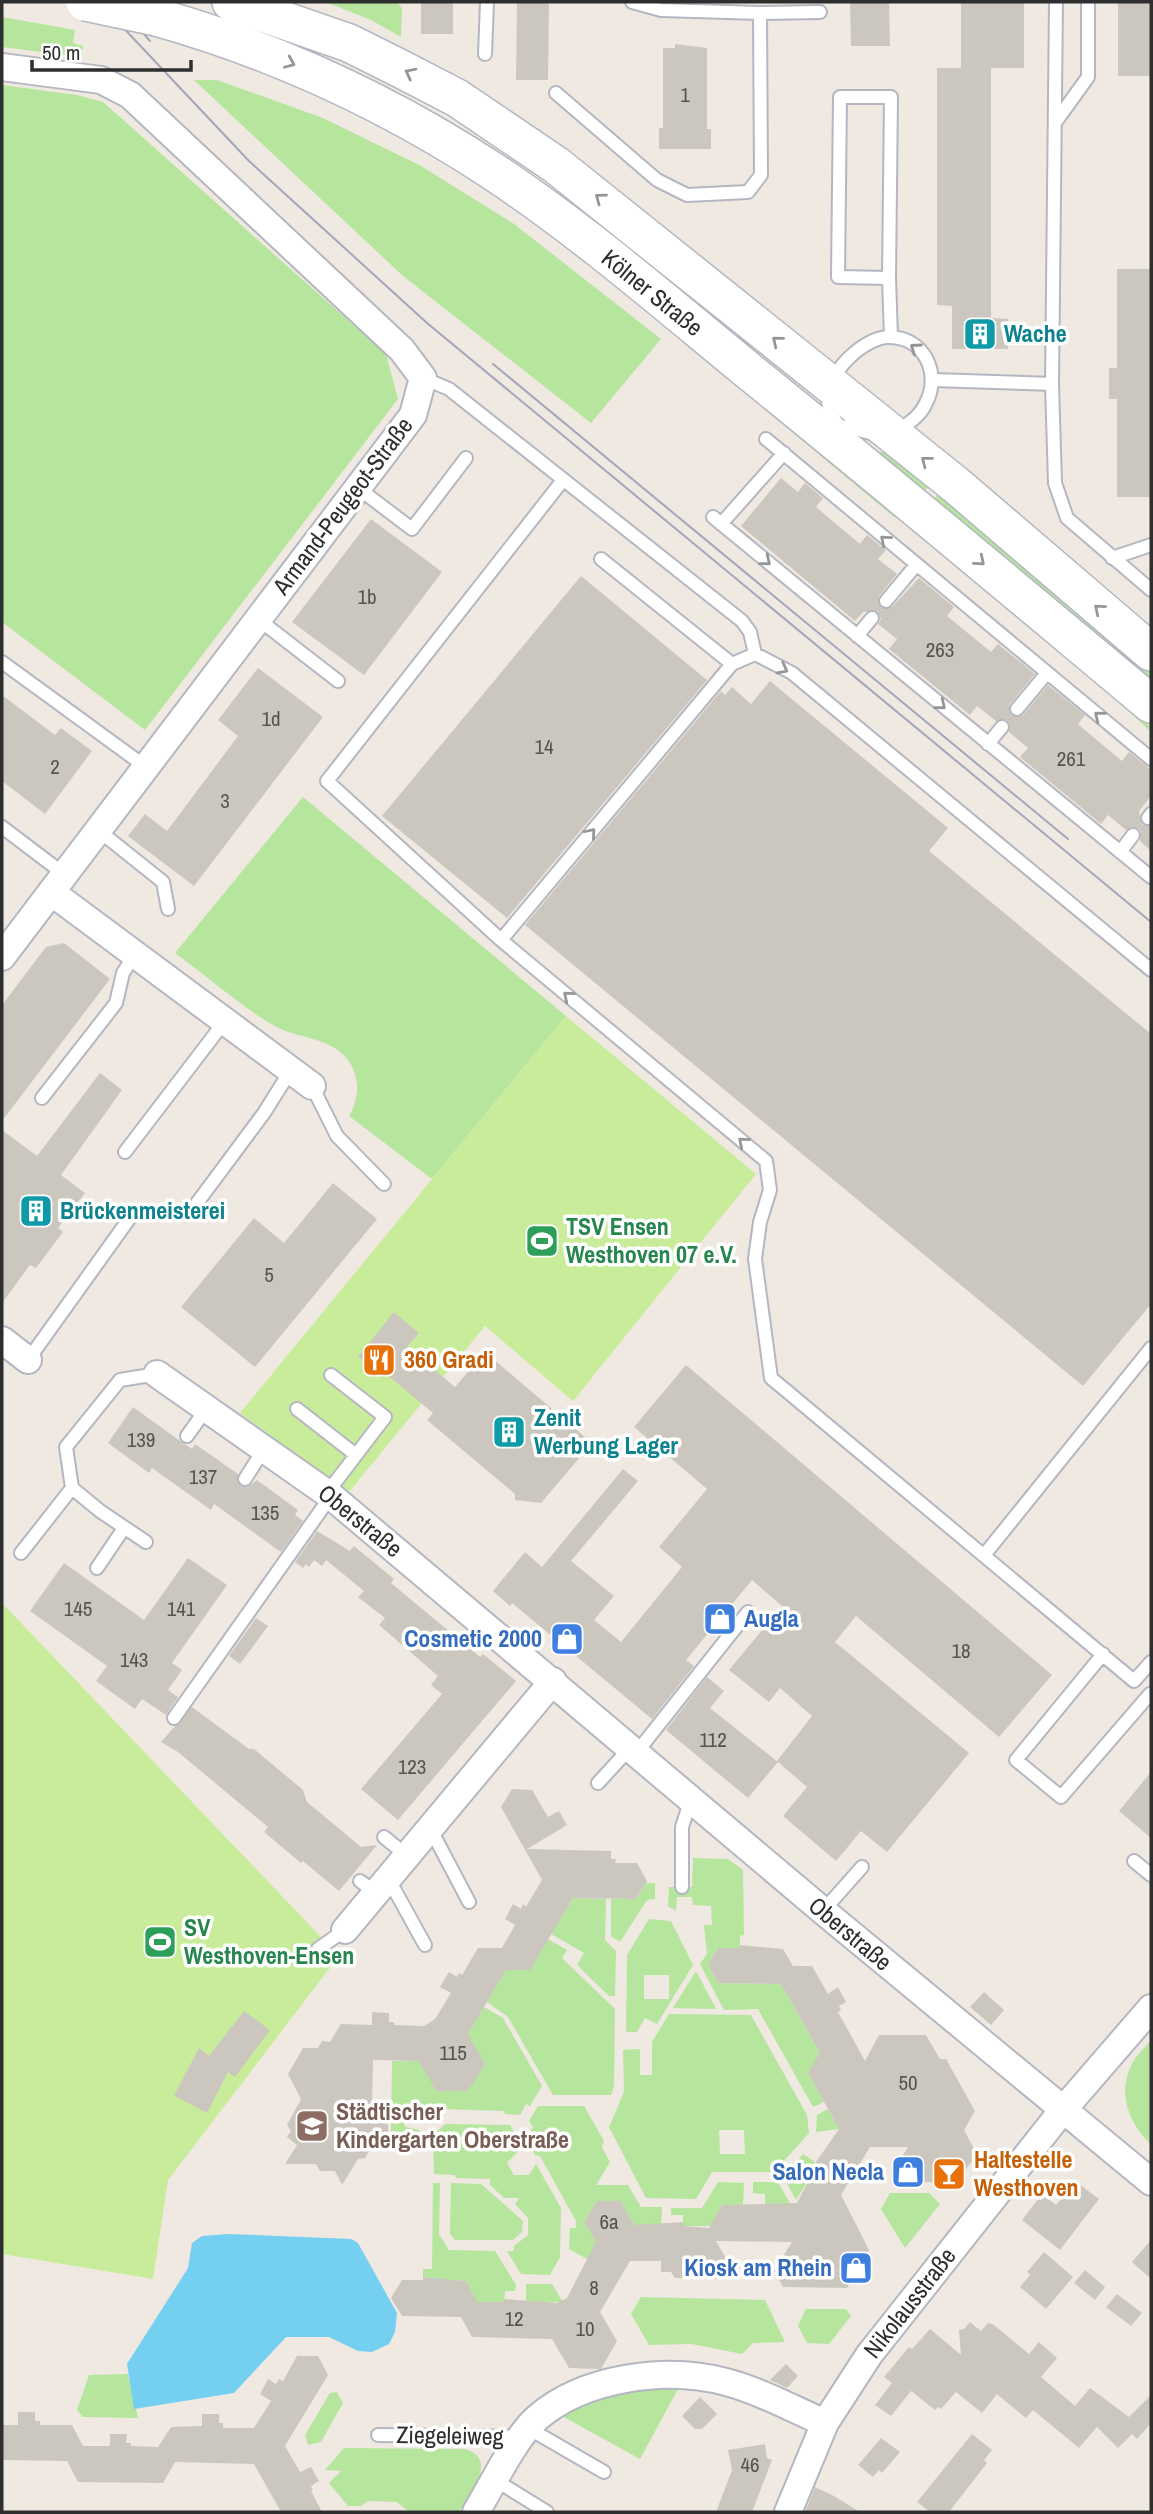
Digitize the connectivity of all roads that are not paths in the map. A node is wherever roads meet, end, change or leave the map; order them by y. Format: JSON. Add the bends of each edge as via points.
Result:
{"nodes":[{"id":1,"x":85,"y":2,"type":"edge"},
{"id":2,"x":231,"y":2,"type":"edge"},
{"id":3,"x":487,"y":2,"type":"edge"},
{"id":4,"x":632,"y":2,"type":"edge"},
{"id":5,"x":1056,"y":2,"type":"edge"},
{"id":6,"x":1088,"y":2,"type":"edge"},
{"id":7,"x":820,"y":12,"type":"dead end"},
{"id":8,"x":760,"y":13,"type":"junction"},
{"id":9,"x":485,"y":54,"type":"dead end"},
{"id":10,"x":2,"y":67,"type":"edge"},
{"id":11,"x":556,"y":93,"type":"dead end"},
{"id":12,"x":1057,"y":120,"type":"junction"},
{"id":13,"x":889,"y":278,"type":"junction"},
{"id":14,"x":891,"y":337,"type":"junction"},
{"id":15,"x":423,"y":378,"type":"junction"},
{"id":16,"x":933,"y":380,"type":"junction"},
{"id":17,"x":830,"y":384,"type":"junction"},
{"id":18,"x":1052,"y":384,"type":"junction"},
{"id":19,"x":795,"y":408,"type":"junction"},
{"id":20,"x":838,"y":425,"type":"junction"},
{"id":21,"x":893,"y":434,"type":"junction"},
{"id":22,"x":766,"y":439,"type":"dead end"},
{"id":23,"x":784,"y":453,"type":"junction"},
{"id":24,"x":466,"y":458,"type":"dead end"},
{"id":25,"x":868,"y":468,"type":"junction"},
{"id":26,"x":563,"y":480,"type":"junction"},
{"id":27,"x":358,"y":488,"type":"junction"},
{"id":28,"x":1151,"y":545,"type":"edge"},
{"id":29,"x":1112,"y":558,"type":"junction"},
{"id":30,"x":601,"y":559,"type":"dead end"},
{"id":31,"x":915,"y":565,"type":"junction"},
{"id":32,"x":1151,"y":590,"type":"edge"},
{"id":33,"x":886,"y":601,"type":"dead end"},
{"id":34,"x":872,"y":618,"type":"dead end"},
{"id":35,"x":258,"y":620,"type":"junction"},
{"id":36,"x":857,"y":636,"type":"junction"},
{"id":37,"x":1151,"y":652,"type":"edge"},
{"id":38,"x":755,"y":654,"type":"junction"},
{"id":39,"x":2,"y":662,"type":"edge"},
{"id":40,"x":732,"y":664,"type":"junction"},
{"id":41,"x":1047,"y":673,"type":"junction"},
{"id":42,"x":338,"y":681,"type":"dead end"},
{"id":43,"x":1151,"y":704,"type":"edge"},
{"id":44,"x":1017,"y":709,"type":"dead end"},
{"id":45,"x":1002,"y":727,"type":"dead end"},
{"id":46,"x":989,"y":744,"type":"junction"},
{"id":47,"x":1151,"y":759,"type":"edge"},
{"id":48,"x":146,"y":768,"type":"junction"},
{"id":49,"x":2,"y":827,"type":"edge"},
{"id":50,"x":98,"y":830,"type":"junction"},
{"id":51,"x":1133,"y":835,"type":"dead end"},
{"id":52,"x":1120,"y":852,"type":"junction"},
{"id":53,"x":1151,"y":877,"type":"edge"},
{"id":54,"x":58,"y":883,"type":"junction"},
{"id":55,"x":168,"y":909,"type":"dead end"},
{"id":56,"x":501,"y":940,"type":"junction"},
{"id":57,"x":135,"y":954,"type":"junction"},
{"id":58,"x":2,"y":957,"type":"edge"},
{"id":59,"x":1151,"y":970,"type":"edge"},
{"id":60,"x":225,"y":1021,"type":"junction"},
{"id":61,"x":291,"y":1070,"type":"junction"},
{"id":62,"x":312,"y":1086,"type":"joint"},
{"id":63,"x":42,"y":1098,"type":"dead end"},
{"id":64,"x":125,"y":1152,"type":"dead end"},
{"id":65,"x":384,"y":1184,"type":"dead end"},
{"id":66,"x":197,"y":1203,"type":"dead end"},
{"id":67,"x":129,"y":1219,"type":"dead end"},
{"id":68,"x":2,"y":1340,"type":"edge"},
{"id":69,"x":1151,"y":1348,"type":"edge"},
{"id":70,"x":28,"y":1360,"type":"joint"},
{"id":71,"x":158,"y":1374,"type":"joint"},
{"id":72,"x":331,"y":1376,"type":"dead end"},
{"id":73,"x":207,"y":1408,"type":"junction"},
{"id":74,"x":297,"y":1409,"type":"dead end"},
{"id":75,"x":187,"y":1436,"type":"dead end"},
{"id":76,"x":264,"y":1449,"type":"junction"},
{"id":77,"x":356,"y":1455,"type":"junction"},
{"id":78,"x":245,"y":1479,"type":"dead end"},
{"id":79,"x":72,"y":1488,"type":"junction"},
{"id":80,"x":329,"y":1495,"type":"junction"},
{"id":81,"x":124,"y":1528,"type":"junction"},
{"id":82,"x":146,"y":1542,"type":"dead end"},
{"id":83,"x":21,"y":1553,"type":"dead end"},
{"id":84,"x":985,"y":1554,"type":"junction"},
{"id":85,"x":97,"y":1568,"type":"dead end"},
{"id":86,"x":748,"y":1612,"type":"dead end"},
{"id":87,"x":1103,"y":1654,"type":"junction"},
{"id":88,"x":1151,"y":1662,"type":"edge"},
{"id":89,"x":553,"y":1681,"type":"junction"},
{"id":90,"x":1135,"y":1681,"type":"junction"},
{"id":91,"x":1151,"y":1694,"type":"edge"},
{"id":92,"x":174,"y":1718,"type":"dead end"},
{"id":93,"x":634,"y":1749,"type":"junction"},
{"id":94,"x":598,"y":1783,"type":"dead end"},
{"id":95,"x":691,"y":1798,"type":"junction"},
{"id":96,"x":430,"y":1828,"type":"junction"},
{"id":97,"x":384,"y":1838,"type":"dead end"},
{"id":98,"x":407,"y":1856,"type":"junction"},
{"id":99,"x":1134,"y":1861,"type":"dead end"},
{"id":100,"x":862,"y":1867,"type":"dead end"},
{"id":101,"x":1151,"y":1875,"type":"edge"},
{"id":102,"x":375,"y":1884,"type":"junction"},
{"id":103,"x":682,"y":1887,"type":"dead end"},
{"id":104,"x":469,"y":1902,"type":"dead end"},
{"id":105,"x":823,"y":1912,"type":"junction"},
{"id":106,"x":345,"y":1930,"type":"joint"},
{"id":107,"x":425,"y":1945,"type":"dead end"},
{"id":108,"x":317,"y":1949,"type":"dead end"},
{"id":109,"x":1151,"y":2008,"type":"edge"},
{"id":110,"x":1062,"y":2111,"type":"junction"},
{"id":111,"x":1151,"y":2182,"type":"edge"},
{"id":112,"x":825,"y":2423,"type":"junction"},
{"id":113,"x":525,"y":2433,"type":"junction"},
{"id":114,"x":378,"y":2435,"type":"dead end"},
{"id":115,"x":604,"y":2472,"type":"dead end"},
{"id":116,"x":495,"y":2480,"type":"junction"},
{"id":117,"x":476,"y":2512,"type":"edge"},
{"id":118,"x":547,"y":2512,"type":"edge"},
{"id":119,"x":788,"y":2512,"type":"edge"}],
"edges":[{"from":1,"to":19,"type":"main road","name":"Kölner Straße","one_way":true,"bridge":true,"via":[[209,32],[294,64],[392,110],[533,200]]},
{"from":17,"to":2,"type":"main road","name":"Kölner Straße","one_way":true,"via":[[622,214],[457,98],[349,43]]},
{"from":3,"to":9,"type":"lane"},
{"from":4,"to":8,"type":"lane","via":[[661,10]]},
{"from":5,"to":12,"type":"lane"},
{"from":6,"to":12,"type":"lane","via":[[1088,77]]},
{"from":7,"to":8,"type":"lane"},
{"from":8,"to":11,"type":"lane","via":[[761,175],[748,192],[687,195],[657,180]]},
{"from":10,"to":15,"type":"street","via":[[101,80],[130,95],[402,350]]},
{"from":12,"to":18,"type":"lane"},
{"from":13,"to":13,"type":"lane","via":[[891,97],[840,97],[838,278]]},
{"from":13,"to":14,"type":"lane"},
{"from":16,"to":14,"type":"lane","one_way":true,"via":[[929,360],[921,350]]},
{"from":14,"to":17,"type":"lane","via":[[866,345]]},
{"from":15,"to":26,"type":"lane","via":[[449,389]]},
{"from":15,"to":27,"type":"street","name":"Armand-Peugeot-Straße","via":[[413,415]]},
{"from":16,"to":18,"type":"lane"},
{"from":16,"to":21,"type":"lane","via":[[919,415]]},
{"from":17,"to":20,"type":"lane","via":[[828,402]]},
{"from":17,"to":21,"type":"main road","name":"Kölner Straße"},
{"from":18,"to":29,"type":"lane","via":[[1055,483],[1067,518]]},
{"from":19,"to":20,"type":"lane"},
{"from":19,"to":25,"type":"main road","name":"Kölner Straße"},
{"from":20,"to":21,"type":"lane","via":[[867,434]]},
{"from":20,"to":25,"type":"lane"},
{"from":37,"to":21,"type":"main road","name":"Kölner Straße","one_way":true},
{"from":22,"to":23,"type":"lane"},
{"from":31,"to":23,"type":"lane","one_way":true},
{"from":23,"to":36,"type":"lane","one_way":true,"via":[[717,521]]},
{"from":24,"to":27,"type":"lane","via":[[412,529]]},
{"from":25,"to":43,"type":"main road","name":"Kölner Straße","one_way":true},
{"from":26,"to":38,"type":"lane","via":[[742,621]]},
{"from":26,"to":56,"type":"lane","via":[[327,781]]},
{"from":27,"to":35,"type":"street","name":"Armand-Peugeot-Straße"},
{"from":28,"to":29,"type":"lane"},
{"from":29,"to":32,"type":"lane"},
{"from":30,"to":40,"type":"lane"},
{"from":31,"to":33,"type":"lane"},
{"from":31,"to":41,"type":"lane"},
{"from":34,"to":36,"type":"lane"},
{"from":35,"to":42,"type":"lane"},
{"from":35,"to":48,"type":"street","name":"Armand-Peugeot-Straße"},
{"from":36,"to":46,"type":"lane","one_way":true},
{"from":38,"to":40,"type":"lane"},
{"from":38,"to":59,"type":"lane","one_way":true,"via":[[792,673]]},
{"from":39,"to":48,"type":"lane"},
{"from":56,"to":40,"type":"lane","one_way":true},
{"from":41,"to":44,"type":"lane"},
{"from":47,"to":41,"type":"lane","one_way":true},
{"from":45,"to":46,"type":"lane"},
{"from":46,"to":52,"type":"lane"},
{"from":48,"to":50,"type":"street","name":"Armand-Peugeot-Straße"},
{"from":49,"to":54,"type":"lane"},
{"from":50,"to":54,"type":"street","name":"Armand-Peugeot-Straße"},
{"from":50,"to":55,"type":"lane","via":[[163,882]]},
{"from":51,"to":52,"type":"lane"},
{"from":52,"to":53,"type":"lane"},
{"from":54,"to":57,"type":"street"},
{"from":54,"to":58,"type":"street","name":"Armand-Peugeot-Straße"},
{"from":84,"to":56,"type":"lane","one_way":true,"via":[[771,1378],[755,1259],[770,1190],[766,1161]]},
{"from":57,"to":60,"type":"street"},
{"from":57,"to":63,"type":"lane","via":[[123,972],[116,1003]]},
{"from":60,"to":61,"type":"street"},
{"from":60,"to":64,"type":"lane"},
{"from":61,"to":62,"type":"street"},
{"from":61,"to":66,"type":"lane"},
{"from":62,"to":65,"type":"lane","via":[[337,1136]]},
{"from":67,"to":70,"type":"lane"},
{"from":68,"to":70,"type":"street"},
{"from":69,"to":84,"type":"lane"},
{"from":71,"to":73,"type":"street","name":"Oberstraße"},
{"from":71,"to":79,"type":"lane","via":[[120,1380],[66,1447]]},
{"from":72,"to":77,"type":"lane","via":[[385,1416]]},
{"from":73,"to":75,"type":"lane"},
{"from":73,"to":76,"type":"street","name":"Oberstraße"},
{"from":74,"to":77,"type":"lane"},
{"from":76,"to":78,"type":"lane"},
{"from":76,"to":80,"type":"street","name":"Oberstraße"},
{"from":77,"to":80,"type":"lane"},
{"from":79,"to":81,"type":"lane"},
{"from":79,"to":83,"type":"lane"},
{"from":80,"to":89,"type":"street","name":"Oberstraße"},
{"from":80,"to":92,"type":"lane"},
{"from":81,"to":82,"type":"lane"},
{"from":81,"to":85,"type":"lane"},
{"from":84,"to":87,"type":"lane"},
{"from":86,"to":93,"type":"lane"},
{"from":87,"to":90,"type":"lane"},
{"from":87,"to":91,"type":"lane","via":[[1016,1760],[1061,1797]]},
{"from":88,"to":90,"type":"lane"},
{"from":89,"to":93,"type":"street","name":"Oberstraße"},
{"from":89,"to":96,"type":"street"},
{"from":90,"to":91,"type":"lane"},
{"from":93,"to":94,"type":"lane"},
{"from":93,"to":95,"type":"street","name":"Oberstraße"},
{"from":95,"to":103,"type":"lane","via":[[682,1827]]},
{"from":95,"to":105,"type":"street","name":"Oberstraße"},
{"from":96,"to":98,"type":"street"},
{"from":96,"to":104,"type":"lane"},
{"from":97,"to":98,"type":"lane"},
{"from":98,"to":102,"type":"street"},
{"from":99,"to":101,"type":"lane"},
{"from":100,"to":105,"type":"lane"},
{"from":102,"to":106,"type":"street"},
{"from":102,"to":107,"type":"lane"},
{"from":105,"to":110,"type":"street","name":"Oberstraße"},
{"from":106,"to":108,"type":"lane"},
{"from":109,"to":110,"type":"street","name":"Nikolausstraße"},
{"from":110,"to":111,"type":"street","name":"Oberstraße"},
{"from":110,"to":112,"type":"street","name":"Nikolausstraße","via":[[869,2355]]},
{"from":112,"to":113,"type":"street","name":"Ziegeleiweg","via":[[728,2382],[678,2375],[617,2381],[582,2392],[552,2406]]},
{"from":112,"to":119,"type":"street","name":"Nikolausstraße"},
{"from":113,"to":114,"type":"lane","name":"Ziegeleiweg"},
{"from":113,"to":115,"type":"lane"},
{"from":113,"to":116,"type":"street","name":"Ziegeleiweg"},
{"from":116,"to":117,"type":"street","name":"Ziegeleiweg"},
{"from":116,"to":118,"type":"lane"}]}
